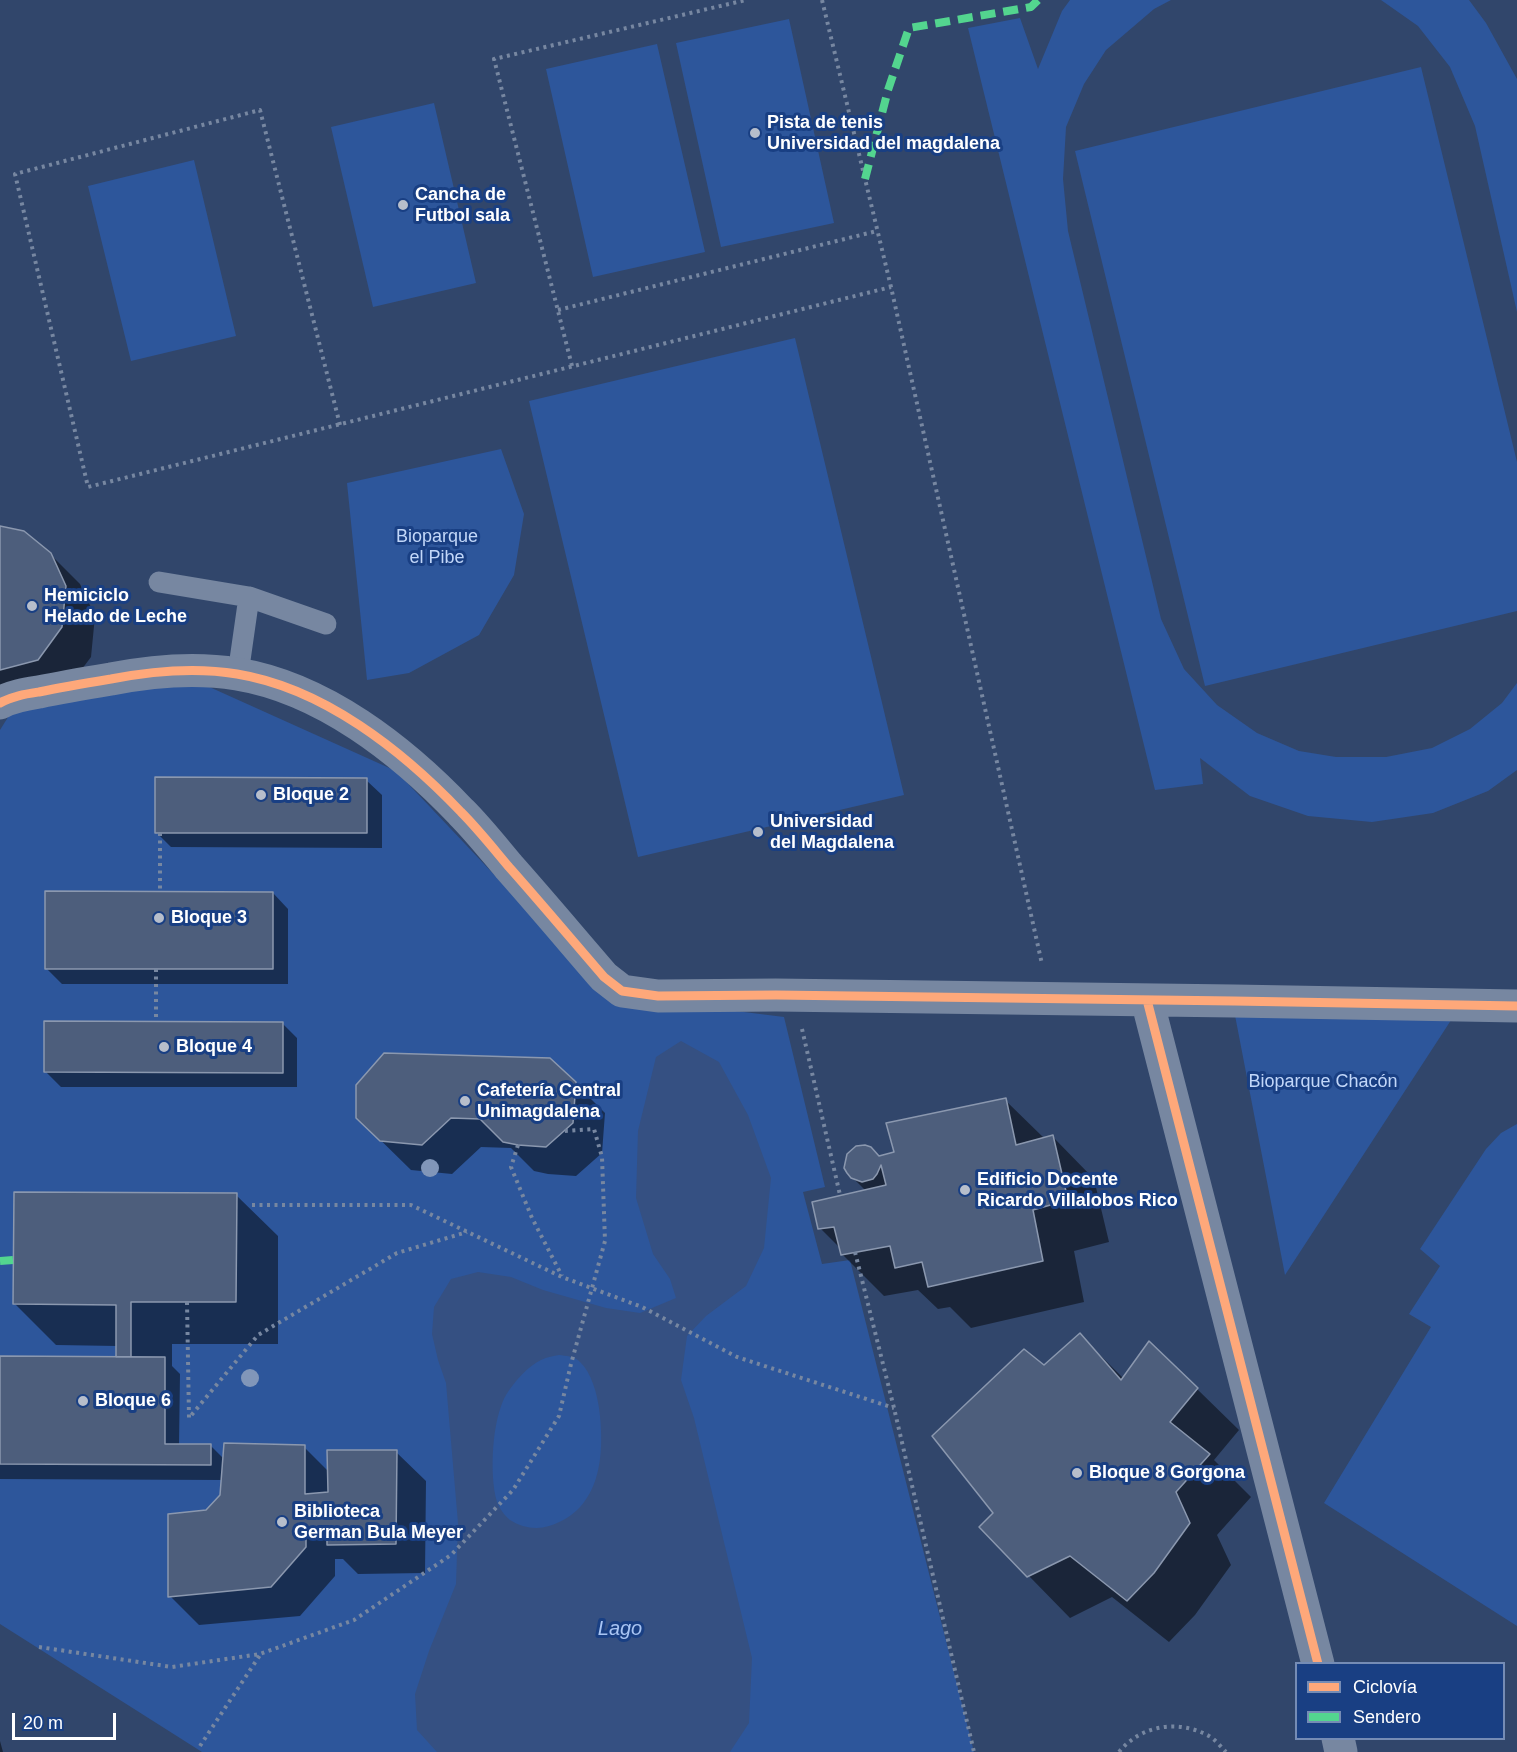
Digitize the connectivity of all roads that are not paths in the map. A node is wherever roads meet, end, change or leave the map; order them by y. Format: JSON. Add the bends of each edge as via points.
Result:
{"nodes":[{"id":1,"x":159,"y":582,"type":"dead end"},
{"id":2,"x":249,"y":597,"type":"junction"},
{"id":3,"x":326,"y":624,"type":"dead end"},
{"id":4,"x":238,"y":674,"type":"junction"},
{"id":5,"x":3,"y":706,"type":"edge"},
{"id":6,"x":1147,"y":1000,"type":"junction"},
{"id":7,"x":1517,"y":1006,"type":"edge"},
{"id":8,"x":1317,"y":1662,"type":"edge"}],
"edges":[{"from":1,"to":2,"type":"lane"},
{"from":2,"to":3,"type":"lane"},
{"from":2,"to":4,"type":"lane"},
{"from":4,"to":5,"type":"street","via":[[172,670],[122,677]]},
{"from":4,"to":6,"type":"street","via":[[308,695],[342,713],[405,758],[461,811],[604,977],[622,991],[658,996]]},
{"from":6,"to":7,"type":"street"},
{"from":6,"to":8,"type":"street"}]}
